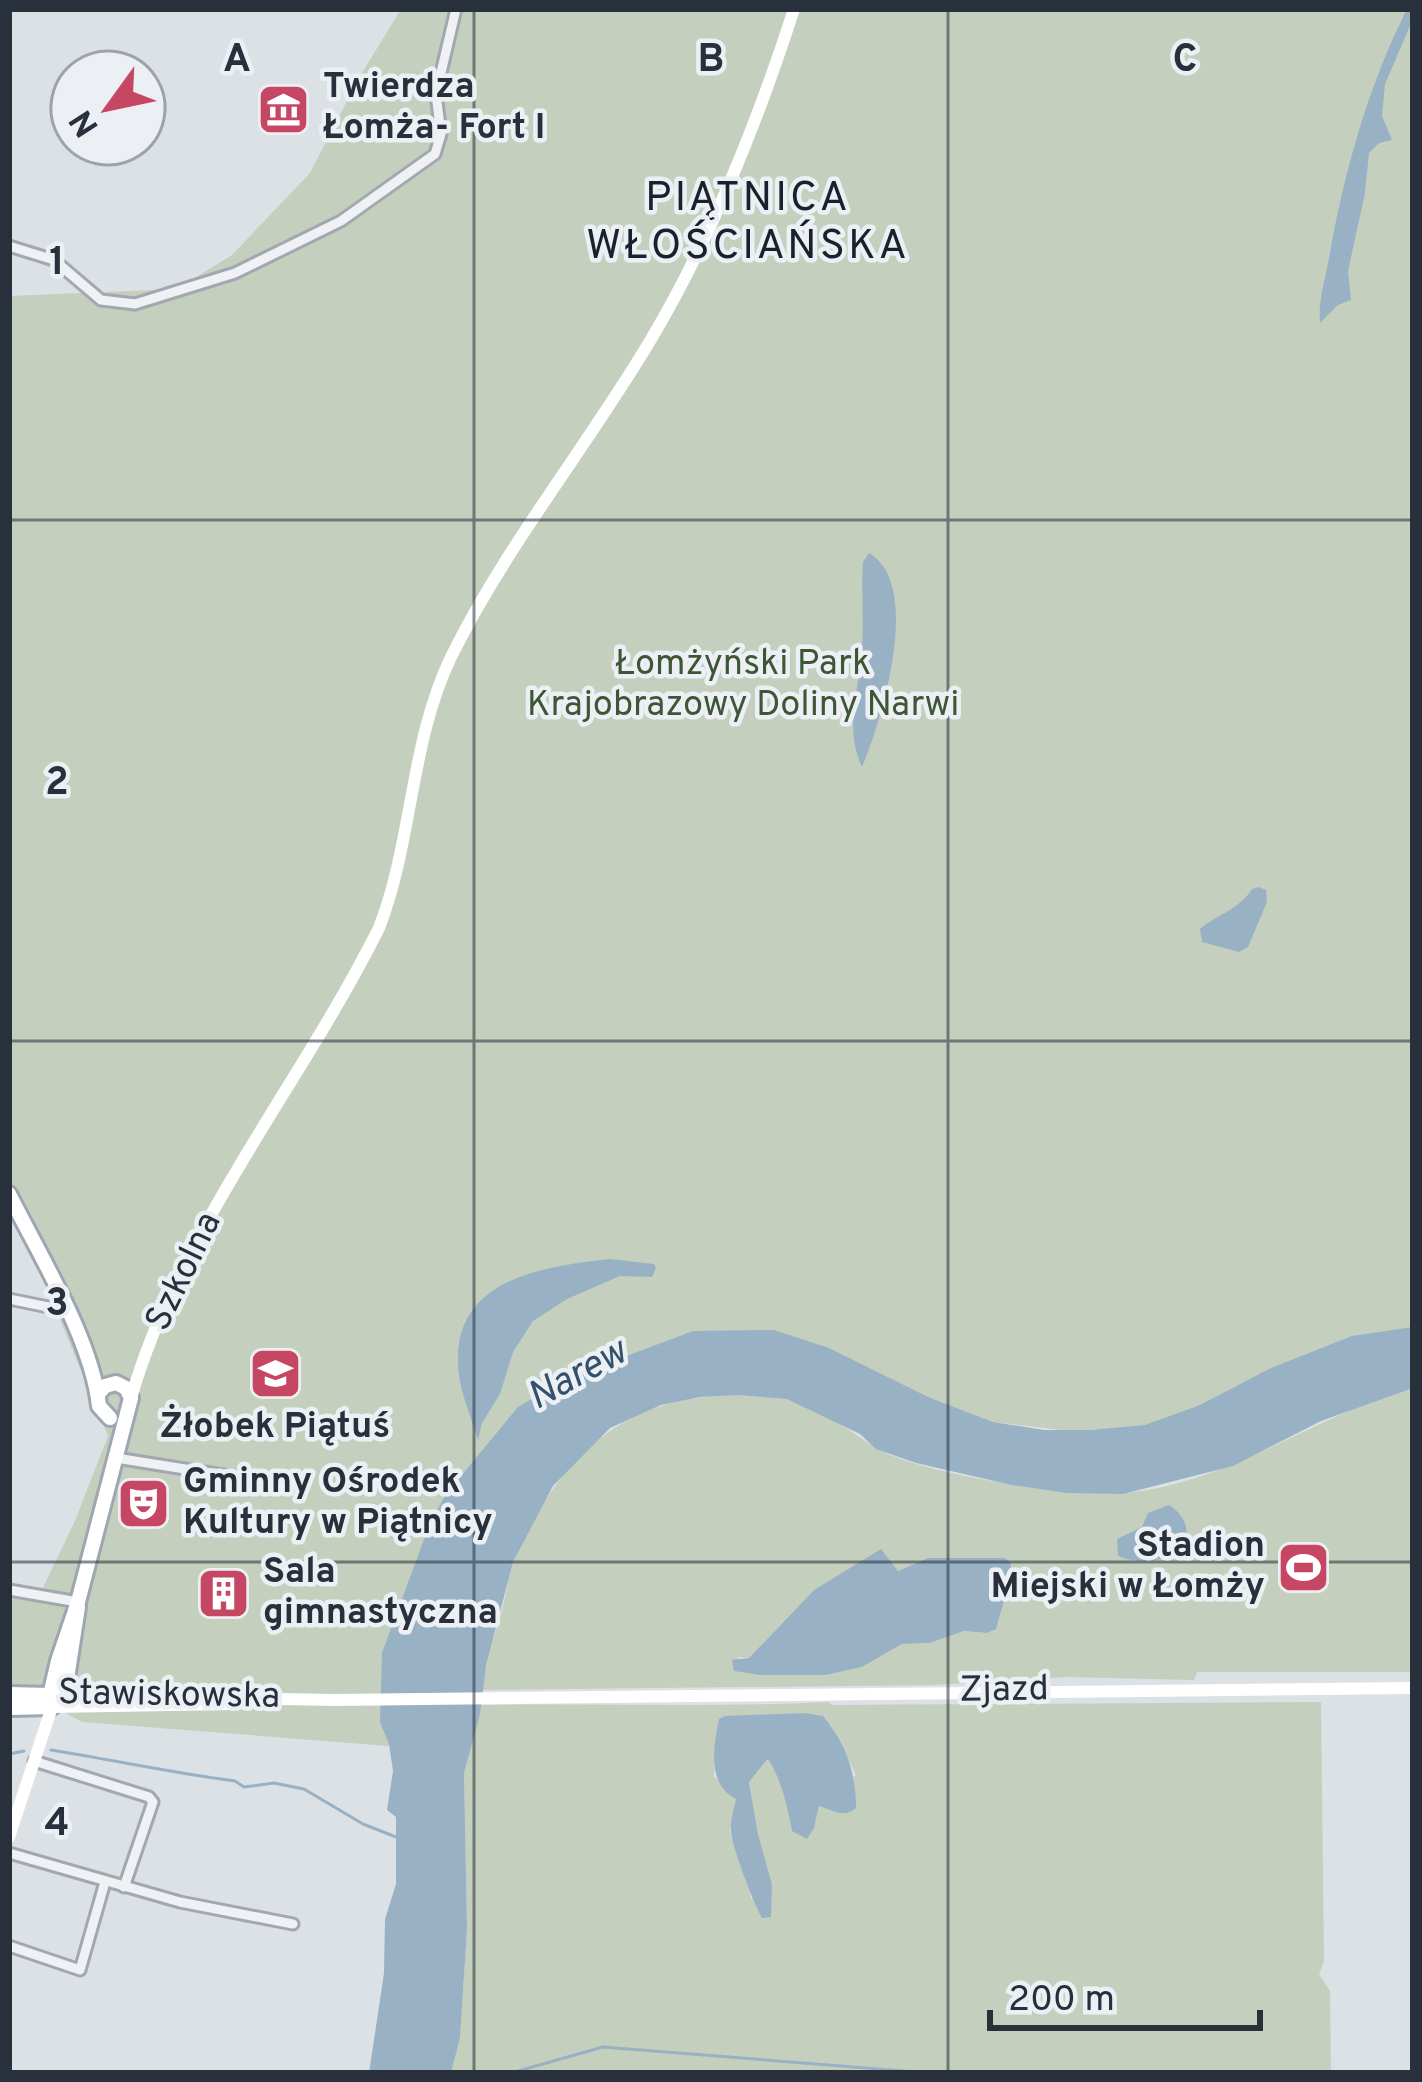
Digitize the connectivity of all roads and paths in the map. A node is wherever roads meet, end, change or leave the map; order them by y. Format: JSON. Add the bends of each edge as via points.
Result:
{"nodes":[{"id":1,"x":456,"y":9,"type":"edge"},
{"id":2,"x":794,"y":9,"type":"edge"},
{"id":3,"x":9,"y":247,"type":"edge"},
{"id":4,"x":9,"y":1194,"type":"edge"},
{"id":5,"x":9,"y":1300,"type":"edge"},
{"id":6,"x":65,"y":1307,"type":"junction"},
{"id":7,"x":148,"y":1348,"type":"junction"},
{"id":8,"x":110,"y":1387,"type":"junction"},
{"id":9,"x":131,"y":1398,"type":"junction"},
{"id":10,"x":117,"y":1417,"type":"junction"},
{"id":11,"x":116,"y":1458,"type":"junction"},
{"id":12,"x":229,"y":1476,"type":"dead end"},
{"id":13,"x":110,"y":1478,"type":"junction"},
{"id":14,"x":9,"y":1590,"type":"edge"},
{"id":15,"x":78,"y":1602,"type":"junction"},
{"id":16,"x":68,"y":1672,"type":"junction"},
{"id":17,"x":1413,"y":1688,"type":"edge"},
{"id":18,"x":9,"y":1694,"type":"edge"},
{"id":19,"x":95,"y":1695,"type":"junction"},
{"id":20,"x":54,"y":1699,"type":"junction"},
{"id":21,"x":313,"y":1700,"type":"junction"},
{"id":22,"x":9,"y":1708,"type":"edge"},
{"id":23,"x":34,"y":1761,"type":"junction"},
{"id":24,"x":9,"y":1837,"type":"edge"},
{"id":25,"x":9,"y":1853,"type":"edge"},
{"id":26,"x":106,"y":1882,"type":"junction"},
{"id":27,"x":124,"y":1887,"type":"junction"},
{"id":28,"x":292,"y":1924,"type":"dead end"},
{"id":29,"x":9,"y":1946,"type":"edge"}],
"edges":[{"from":1,"to":3,"type":"street","via":[[436,94],[435,154],[341,221],[235,273],[135,304],[101,300],[42,254]]},
{"from":2,"to":7,"type":"street","name":"Szkolna","via":[[753,130],[687,272],[453,653],[424,733],[379,928],[221,1196]]},
{"from":4,"to":6,"type":"main road"},
{"from":5,"to":6,"type":"street"},
{"from":6,"to":8,"type":"main road"},
{"from":7,"to":8,"type":"street","name":"Szkolna"},
{"from":7,"to":9,"type":"street","name":"Szkolna"},
{"from":8,"to":9,"type":"main road"},
{"from":8,"to":10,"type":"main road","via":[[99,1406]]},
{"from":9,"to":10,"type":"main road"},
{"from":10,"to":11,"type":"main road"},
{"from":10,"to":13,"type":"main road"},
{"from":11,"to":12,"type":"street"},
{"from":11,"to":13,"type":"main road"},
{"from":13,"to":15,"type":"main road"},
{"from":14,"to":15,"type":"street"},
{"from":15,"to":16,"type":"main road"},
{"from":15,"to":20,"type":"main road"},
{"from":16,"to":19,"type":"street"},
{"from":16,"to":20,"type":"main road"},
{"from":17,"to":21,"type":"street","name":"Zjazd"},
{"from":18,"to":20,"type":"main road","name":"Stawiskowska"},
{"from":19,"to":20,"type":"street","name":"Stawiskowska"},
{"from":19,"to":21,"type":"street","name":"Stawiskowska"},
{"from":20,"to":21,"type":"street","name":"Stawiskowska"},
{"from":20,"to":22,"type":"main road","name":"Stawiskowska"},
{"from":20,"to":23,"type":"street"},
{"from":23,"to":24,"type":"street"},
{"from":23,"to":27,"type":"street","via":[[153,1802]]},
{"from":25,"to":26,"type":"street"},
{"from":26,"to":27,"type":"street"},
{"from":26,"to":29,"type":"street","via":[[80,1970]]},
{"from":27,"to":28,"type":"street"}]}
